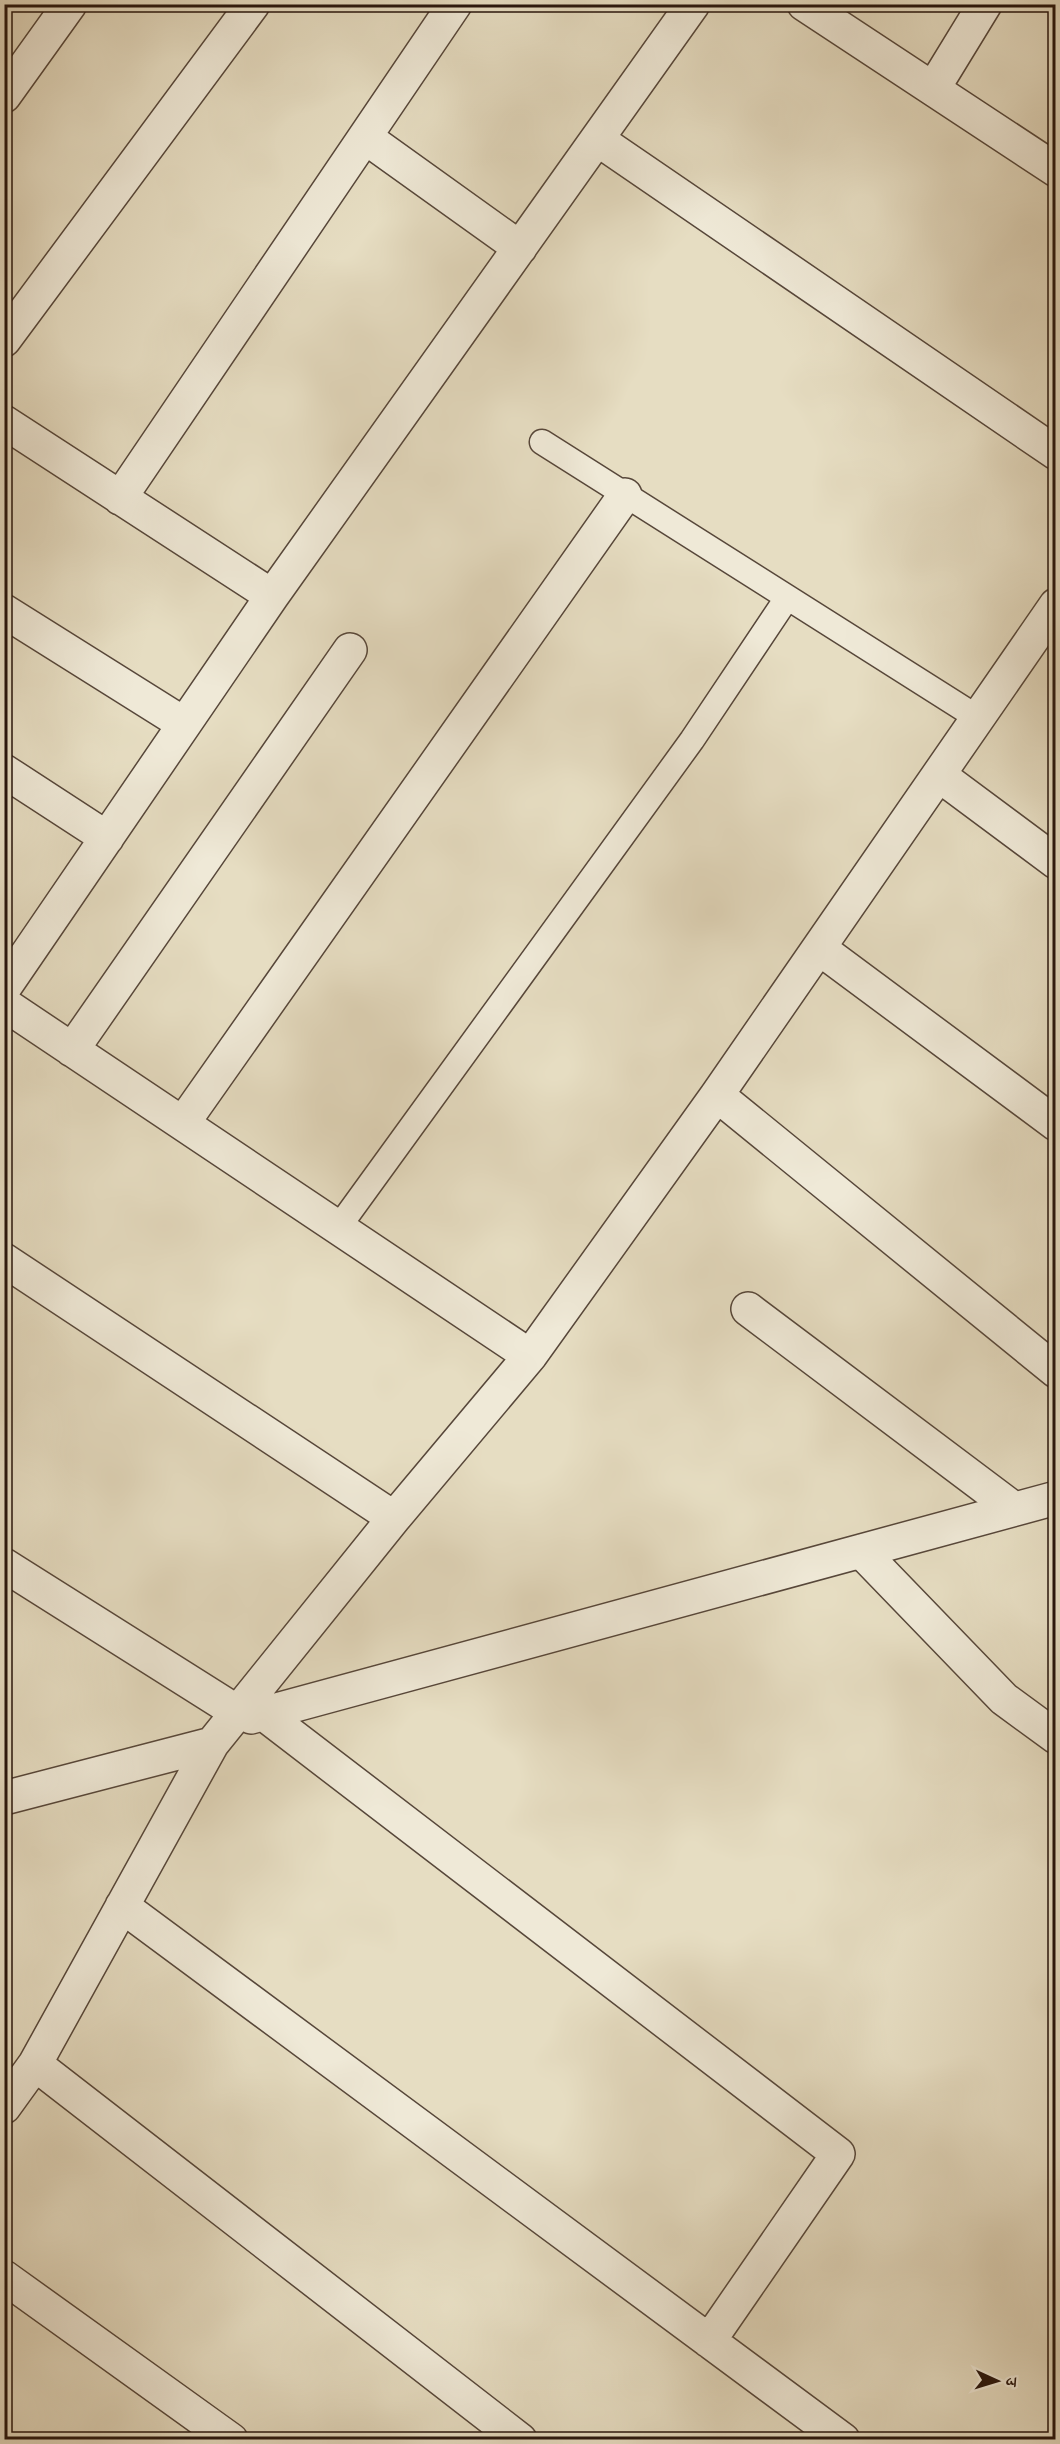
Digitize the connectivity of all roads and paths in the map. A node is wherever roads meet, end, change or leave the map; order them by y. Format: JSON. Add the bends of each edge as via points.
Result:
{"nodes":[{"id":1,"x":70,"y":4,"type":"edge"},
{"id":2,"x":253,"y":4,"type":"edge"},
{"id":3,"x":455,"y":4,"type":"edge"},
{"id":4,"x":693,"y":4,"type":"edge"},
{"id":5,"x":804,"y":4,"type":"edge"},
{"id":6,"x":985,"y":4,"type":"edge"},
{"id":7,"x":933,"y":89,"type":"junction"},
{"id":8,"x":4,"y":96,"type":"edge"},
{"id":9,"x":365,"y":137,"type":"junction"},
{"id":10,"x":597,"y":139,"type":"junction"},
{"id":11,"x":1056,"y":170,"type":"edge"},
{"id":12,"x":520,"y":248,"type":"junction"},
{"id":13,"x":4,"y":340,"type":"edge"},
{"id":14,"x":4,"y":422,"type":"edge"},
{"id":15,"x":542,"y":442,"type":"dead end"},
{"id":16,"x":1056,"y":453,"type":"edge"},
{"id":17,"x":625,"y":495,"type":"junction"},
{"id":18,"x":120,"y":498,"type":"junction"},
{"id":19,"x":272,"y":596,"type":"junction"},
{"id":20,"x":787,"y":598,"type":"junction"},
{"id":21,"x":1056,"y":606,"type":"edge"},
{"id":22,"x":4,"y":610,"type":"edge"},
{"id":23,"x":350,"y":650,"type":"dead end"},
{"id":24,"x":978,"y":718,"type":"junction"},
{"id":25,"x":184,"y":724,"type":"junction"},
{"id":26,"x":4,"y":771,"type":"edge"},
{"id":27,"x":939,"y":775,"type":"junction"},
{"id":28,"x":107,"y":838,"type":"junction"},
{"id":29,"x":1056,"y":862,"type":"edge"},
{"id":30,"x":819,"y":948,"type":"junction"},
{"id":31,"x":4,"y":988,"type":"edge"},
{"id":32,"x":4,"y":1005,"type":"edge"},
{"id":33,"x":72,"y":1050,"type":"junction"},
{"id":34,"x":717,"y":1095,"type":"junction"},
{"id":35,"x":183,"y":1123,"type":"junction"},
{"id":36,"x":1056,"y":1124,"type":"edge"},
{"id":37,"x":338,"y":1228,"type":"junction"},
{"id":38,"x":4,"y":1260,"type":"edge"},
{"id":39,"x":748,"y":1309,"type":"dead end"},
{"id":40,"x":530,"y":1356,"type":"junction"},
{"id":41,"x":1056,"y":1371,"type":"edge"},
{"id":42,"x":1056,"y":1498,"type":"edge"},
{"id":43,"x":1014,"y":1509,"type":"junction"},
{"id":44,"x":394,"y":1518,"type":"junction"},
{"id":45,"x":861,"y":1551,"type":"junction"},
{"id":46,"x":4,"y":1565,"type":"edge"},
{"id":47,"x":235,"y":1723,"type":"junction"},
{"id":48,"x":1056,"y":1737,"type":"edge"},
{"id":49,"x":4,"y":1798,"type":"edge"},
{"id":50,"x":122,"y":1906,"type":"junction"},
{"id":51,"x":35,"y":2064,"type":"junction"},
{"id":52,"x":4,"y":2107,"type":"edge"},
{"id":53,"x":4,"y":2277,"type":"edge"},
{"id":54,"x":709,"y":2341,"type":"junction"},
{"id":55,"x":231,"y":2439,"type":"edge"},
{"id":56,"x":520,"y":2439,"type":"edge"},
{"id":57,"x":843,"y":2439,"type":"edge"}],
"edges":[{"from":1,"to":8,"type":"street"},
{"from":2,"to":13,"type":"street"},
{"from":3,"to":9,"type":"street"},
{"from":4,"to":10,"type":"street"},
{"from":5,"to":7,"type":"street"},
{"from":6,"to":7,"type":"street"},
{"from":7,"to":11,"type":"street"},
{"from":9,"to":12,"type":"street"},
{"from":9,"to":18,"type":"street"},
{"from":10,"to":12,"type":"street"},
{"from":10,"to":16,"type":"street"},
{"from":12,"to":19,"type":"street"},
{"from":14,"to":18,"type":"street"},
{"from":15,"to":17,"type":"lane"},
{"from":17,"to":20,"type":"lane"},
{"from":17,"to":35,"type":"street"},
{"from":18,"to":19,"type":"street"},
{"from":19,"to":25,"type":"street"},
{"from":20,"to":24,"type":"lane"},
{"from":20,"to":37,"type":"lane","via":[[692,740]]},
{"from":21,"to":24,"type":"street"},
{"from":22,"to":25,"type":"street"},
{"from":23,"to":33,"type":"street"},
{"from":24,"to":27,"type":"street"},
{"from":25,"to":28,"type":"street"},
{"from":26,"to":28,"type":"street"},
{"from":27,"to":29,"type":"street"},
{"from":27,"to":30,"type":"street"},
{"from":28,"to":31,"type":"street"},
{"from":30,"to":34,"type":"street"},
{"from":30,"to":36,"type":"street"},
{"from":32,"to":33,"type":"street"},
{"from":33,"to":35,"type":"street"},
{"from":34,"to":40,"type":"street"},
{"from":34,"to":41,"type":"street"},
{"from":35,"to":37,"type":"street"},
{"from":37,"to":40,"type":"street"},
{"from":38,"to":44,"type":"street"},
{"from":39,"to":43,"type":"street"},
{"from":40,"to":44,"type":"street"},
{"from":42,"to":43,"type":"street"},
{"from":43,"to":45,"type":"street"},
{"from":44,"to":47,"type":"street"},
{"from":45,"to":47,"type":"street"},
{"from":45,"to":48,"type":"street","via":[[1004,1699]]},
{"from":46,"to":47,"type":"street"},
{"from":47,"to":49,"type":"street"},
{"from":47,"to":50,"type":"street"},
{"from":47,"to":54,"type":"street","via":[[838,2154]]},
{"from":50,"to":51,"type":"street"},
{"from":50,"to":54,"type":"street"},
{"from":51,"to":52,"type":"street"},
{"from":51,"to":56,"type":"street"},
{"from":53,"to":55,"type":"street"},
{"from":54,"to":57,"type":"street"}]}
